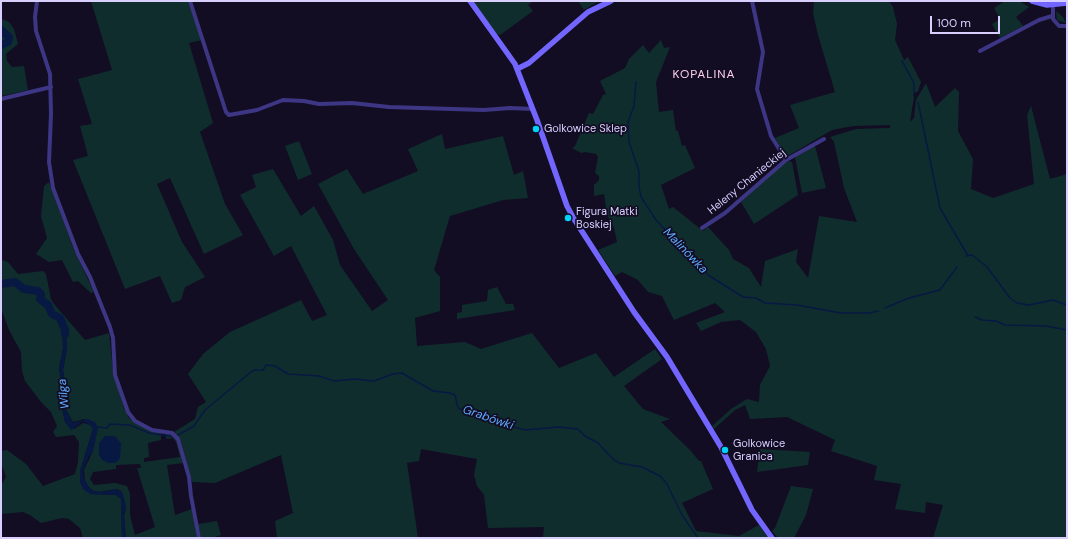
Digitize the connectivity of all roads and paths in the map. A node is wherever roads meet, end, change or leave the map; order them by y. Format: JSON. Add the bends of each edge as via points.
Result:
{"nodes":[{"id":1,"x":37,"y":1,"type":"edge"},
{"id":2,"x":190,"y":1,"type":"edge"},
{"id":3,"x":470,"y":1,"type":"edge"},
{"id":4,"x":611,"y":1,"type":"edge"},
{"id":5,"x":752,"y":1,"type":"edge"},
{"id":6,"x":1032,"y":1,"type":"edge"},
{"id":7,"x":1067,"y":3,"type":"edge"},
{"id":8,"x":1053,"y":5,"type":"junction"},
{"id":9,"x":1052,"y":16,"type":"junction"},
{"id":10,"x":1067,"y":26,"type":"edge"},
{"id":11,"x":980,"y":51,"type":"dead end"},
{"id":12,"x":517,"y":69,"type":"junction"},
{"id":13,"x":51,"y":87,"type":"junction"},
{"id":14,"x":1,"y":99,"type":"edge"},
{"id":15,"x":533,"y":109,"type":"junction"},
{"id":16,"x":824,"y":139,"type":"dead end"},
{"id":17,"x":786,"y":160,"type":"junction"},
{"id":18,"x":702,"y":228,"type":"dead end"},
{"id":19,"x":199,"y":538,"type":"edge"},
{"id":20,"x":772,"y":538,"type":"edge"}],
"edges":[{"from":1,"to":13,"type":"street","via":[[36,32],[50,74]]},
{"from":2,"to":15,"type":"street","via":[[229,115],[257,110],[284,100],[425,109]]},
{"from":3,"to":12,"type":"street"},
{"from":4,"to":12,"type":"street","via":[[588,12],[529,63]]},
{"from":5,"to":17,"type":"street","via":[[763,52],[757,89],[771,136]]},
{"from":6,"to":8,"type":"street"},
{"from":7,"to":8,"type":"street"},
{"from":8,"to":9,"type":"street"},
{"from":9,"to":10,"type":"street","via":[[1059,26]]},
{"from":9,"to":11,"type":"street","via":[[1039,20]]},
{"from":12,"to":15,"type":"street"},
{"from":13,"to":14,"type":"street"},
{"from":13,"to":19,"type":"street","via":[[48,162],[53,188],[110,327],[115,375],[128,412],[135,421],[152,430],[172,433],[178,439],[189,477]]},
{"from":15,"to":20,"type":"street","via":[[567,206],[574,219],[634,312],[667,357],[721,447],[752,510]]},
{"from":16,"to":17,"type":"street","name":"Heleny Chanieckiej"},
{"from":17,"to":18,"type":"street","name":"Heleny Chanieckiej","via":[[725,213]]}]}
